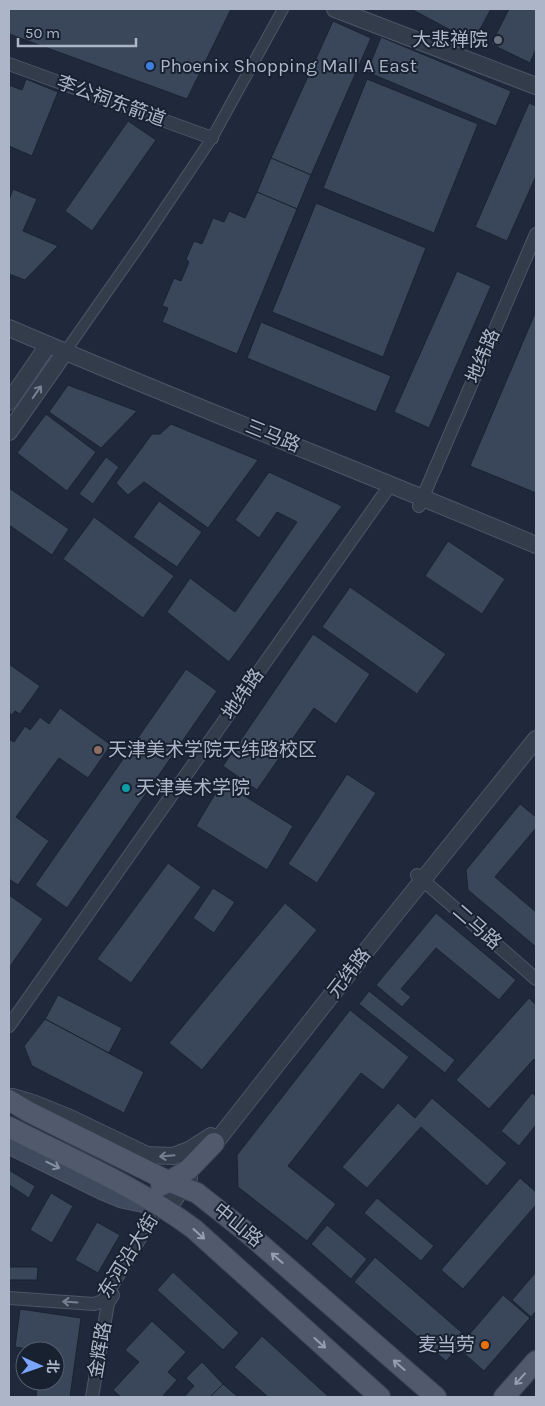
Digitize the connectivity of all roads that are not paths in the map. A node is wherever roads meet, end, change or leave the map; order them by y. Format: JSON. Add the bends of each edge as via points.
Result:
{"nodes":[{"id":1,"x":283,"y":9,"type":"edge"},
{"id":2,"x":336,"y":9,"type":"edge"},
{"id":3,"x":9,"y":64,"type":"edge"},
{"id":4,"x":536,"y":86,"type":"edge"},
{"id":5,"x":212,"y":138,"type":"junction"},
{"id":6,"x":536,"y":234,"type":"edge"},
{"id":7,"x":9,"y":328,"type":"edge"},
{"id":8,"x":9,"y":339,"type":"edge"},
{"id":9,"x":45,"y":350,"type":"junction"},
{"id":10,"x":61,"y":357,"type":"junction"},
{"id":11,"x":9,"y":402,"type":"edge"},
{"id":12,"x":9,"y":432,"type":"edge"},
{"id":13,"x":388,"y":488,"type":"junction"},
{"id":14,"x":421,"y":502,"type":"junction"},
{"id":15,"x":536,"y":545,"type":"edge"},
{"id":16,"x":536,"y":554,"type":"edge"},
{"id":17,"x":536,"y":727,"type":"edge"},
{"id":18,"x":536,"y":739,"type":"edge"},
{"id":19,"x":420,"y":877,"type":"junction"},
{"id":20,"x":536,"y":980,"type":"edge"},
{"id":21,"x":9,"y":1026,"type":"edge"},
{"id":22,"x":9,"y":1096,"type":"edge"},
{"id":23,"x":9,"y":1100,"type":"edge"},
{"id":24,"x":9,"y":1127,"type":"edge"},
{"id":25,"x":213,"y":1139,"type":"junction"},
{"id":26,"x":9,"y":1144,"type":"edge"},
{"id":27,"x":176,"y":1182,"type":"junction"},
{"id":28,"x":127,"y":1187,"type":"junction"},
{"id":29,"x":163,"y":1208,"type":"junction"},
{"id":30,"x":9,"y":1298,"type":"edge"},
{"id":31,"x":108,"y":1303,"type":"joint"},
{"id":32,"x":536,"y":1361,"type":"edge"},
{"id":33,"x":92,"y":1397,"type":"edge"},
{"id":34,"x":380,"y":1397,"type":"edge"},
{"id":35,"x":436,"y":1397,"type":"edge"},
{"id":36,"x":504,"y":1397,"type":"edge"}],
"edges":[{"from":1,"to":5,"type":"street"},
{"from":2,"to":4,"type":"street"},
{"from":3,"to":5,"type":"street","name":"李公祠东箭道"},
{"from":5,"to":10,"type":"street"},
{"from":6,"to":14,"type":"street","name":"地纬路"},
{"from":7,"to":9,"type":"street","name":"三马路"},
{"from":8,"to":9,"type":"street","name":"三马路"},
{"from":9,"to":10,"type":"street","name":"三马路"},
{"from":9,"to":11,"type":"street"},
{"from":12,"to":10,"type":"street","one_way":true},
{"from":10,"to":13,"type":"street","name":"三马路"},
{"from":13,"to":14,"type":"street","name":"三马路"},
{"from":13,"to":21,"type":"street","name":"地纬路"},
{"from":14,"to":15,"type":"street","name":"三马路"},
{"from":14,"to":16,"type":"street","name":"三马路"},
{"from":17,"to":19,"type":"street","name":"元纬路"},
{"from":18,"to":19,"type":"street","name":"元纬路"},
{"from":19,"to":20,"type":"street","name":"二马路"},
{"from":19,"to":25,"type":"street","name":"元纬路"},
{"from":25,"to":22,"type":"street","name":"元纬路","one_way":true,"via":[[173,1156],[147,1155],[70,1118]]},
{"from":23,"to":27,"type":"main road","name":"中山路"},
{"from":24,"to":28,"type":"main road","name":"中山路"},
{"from":25,"to":27,"type":"main road","via":[[197,1162]]},
{"from":26,"to":29,"type":"main road","one_way":true,"via":[[122,1198]]},
{"from":27,"to":28,"type":"main road","via":[[150,1190]]},
{"from":27,"to":29,"type":"street"},
{"from":35,"to":27,"type":"main road","name":"中山路","one_way":true,"via":[[250,1234],[197,1193]]},
{"from":28,"to":29,"type":"main road","name":"中山路"},
{"from":29,"to":30,"type":"street","name":"东河沿大街","one_way":true,"via":[[103,1301],[94,1304]]},
{"from":29,"to":31,"type":"street","name":"东河沿大街"},
{"from":29,"to":34,"type":"main road","name":"中山路","one_way":true,"via":[[194,1228]]},
{"from":31,"to":33,"type":"street","name":"金辉路"},
{"from":32,"to":36,"type":"main road","one_way":true}]}
